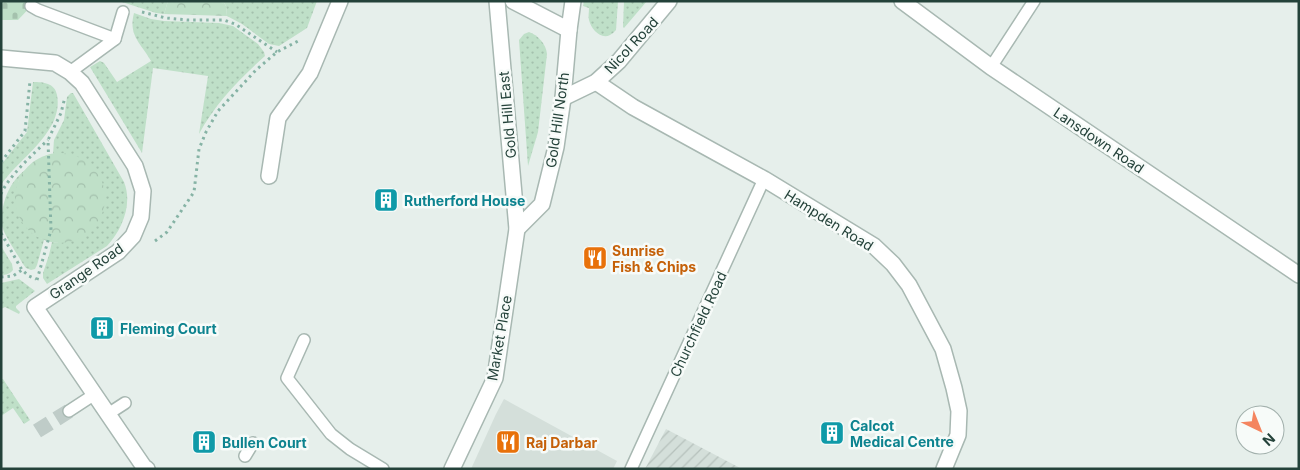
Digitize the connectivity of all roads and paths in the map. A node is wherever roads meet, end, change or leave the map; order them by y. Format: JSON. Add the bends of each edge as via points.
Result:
{"nodes":[{"id":1,"x":340,"y":1,"type":"edge"},
{"id":2,"x":497,"y":1,"type":"edge"},
{"id":3,"x":513,"y":1,"type":"edge"},
{"id":4,"x":573,"y":1,"type":"edge"},
{"id":5,"x":669,"y":1,"type":"edge"},
{"id":6,"x":902,"y":1,"type":"edge"},
{"id":7,"x":1034,"y":1,"type":"edge"},
{"id":8,"x":31,"y":6,"type":"dead end"},
{"id":9,"x":123,"y":12,"type":"dead end"},
{"id":10,"x":140,"y":12,"type":"dead end"},
{"id":11,"x":569,"y":30,"type":"junction"},
{"id":12,"x":303,"y":38,"type":"dead end"},
{"id":13,"x":115,"y":39,"type":"junction"},
{"id":14,"x":277,"y":52,"type":"junction"},
{"id":15,"x":1,"y":58,"type":"edge"},
{"id":16,"x":991,"y":67,"type":"junction"},
{"id":17,"x":70,"y":72,"type":"junction"},
{"id":18,"x":30,"y":76,"type":"dead end"},
{"id":19,"x":596,"y":82,"type":"junction"},
{"id":20,"x":66,"y":91,"type":"dead end"},
{"id":21,"x":563,"y":98,"type":"junction"},
{"id":22,"x":48,"y":140,"type":"junction"},
{"id":23,"x":1,"y":162,"type":"edge"},
{"id":24,"x":269,"y":176,"type":"dead end"},
{"id":25,"x":764,"y":179,"type":"junction"},
{"id":26,"x":1,"y":194,"type":"edge"},
{"id":27,"x":517,"y":229,"type":"junction"},
{"id":28,"x":1,"y":233,"type":"edge"},
{"id":29,"x":118,"y":252,"type":"junction"},
{"id":30,"x":22,"y":270,"type":"junction"},
{"id":31,"x":1299,"y":275,"type":"edge"},
{"id":32,"x":1,"y":277,"type":"edge"},
{"id":33,"x":36,"y":279,"type":"junction"},
{"id":34,"x":47,"y":298,"type":"junction"},
{"id":35,"x":304,"y":340,"type":"dead end"},
{"id":36,"x":95,"y":394,"type":"junction"},
{"id":37,"x":125,"y":403,"type":"dead end"},
{"id":38,"x":69,"y":412,"type":"tunnel mouth"},
{"id":39,"x":108,"y":414,"type":"junction"},
{"id":40,"x":253,"y":443,"type":"dead end"},
{"id":41,"x":245,"y":456,"type":"dead end"},
{"id":42,"x":147,"y":469,"type":"edge"},
{"id":43,"x":383,"y":469,"type":"edge"},
{"id":44,"x":452,"y":469,"type":"edge"},
{"id":45,"x":631,"y":469,"type":"edge"},
{"id":46,"x":944,"y":469,"type":"edge"}],
"edges":[{"from":1,"to":24,"type":"street","via":[[310,73],[278,118]]},
{"from":2,"to":27,"type":"street","name":"Gold Hill East"},
{"from":3,"to":11,"type":"street"},
{"from":4,"to":11,"type":"street","name":"Gold Hill North"},
{"from":5,"to":19,"type":"street","name":"Nicol Road","via":[[639,39]]},
{"from":6,"to":16,"type":"street","name":"Lansdown Road"},
{"from":7,"to":16,"type":"lane"},
{"from":8,"to":13,"type":"lane"},
{"from":9,"to":13,"type":"lane"},
{"from":10,"to":14,"type":"path","via":[[166,18],[224,20]]},
{"from":11,"to":21,"type":"street","name":"Gold Hill North"},
{"from":12,"to":14,"type":"path"},
{"from":13,"to":17,"type":"lane"},
{"from":14,"to":29,"type":"path","via":[[218,112],[199,150],[194,192],[167,232],[143,250]]},
{"from":15,"to":17,"type":"street","name":"Grange Road","via":[[55,63]]},
{"from":16,"to":31,"type":"street","name":"Lansdown Road"},
{"from":17,"to":29,"type":"street","name":"Grange Road","via":[[82,83],[135,166],[143,191],[141,217],[134,236]]},
{"from":18,"to":23,"type":"path","via":[[25,131]]},
{"from":19,"to":21,"type":"street","name":"Nicol Road"},
{"from":19,"to":25,"type":"street","name":"Hampden Road","via":[[634,107]]},
{"from":20,"to":22,"type":"path","via":[[61,113]]},
{"from":21,"to":27,"type":"street","name":"Gold Hill North","via":[[556,147],[542,204]]},
{"from":22,"to":26,"type":"path","via":[[29,158]]},
{"from":22,"to":33,"type":"path","via":[[51,230]]},
{"from":25,"to":45,"type":"lane","name":"Churchfield Road"},
{"from":25,"to":46,"type":"street","name":"Hampden Road","via":[[874,246],[908,285],[943,349],[959,411],[958,435]]},
{"from":27,"to":44,"type":"street","name":"Market Place","via":[[495,378]]},
{"from":28,"to":30,"type":"path"},
{"from":29,"to":34,"type":"street","name":"Grange Road"},
{"from":30,"to":32,"type":"path","via":[[13,276]]},
{"from":30,"to":33,"type":"path"},
{"from":33,"to":34,"type":"path"},
{"from":34,"to":36,"type":"street","name":"Grange Road","via":[[36,307]]},
{"from":35,"to":43,"type":"lane","via":[[287,378],[331,434]]},
{"from":36,"to":38,"type":"lane"},
{"from":36,"to":39,"type":"street","name":"Grange Road"},
{"from":37,"to":39,"type":"lane"},
{"from":39,"to":42,"type":"street","name":"Grange Road"},
{"from":40,"to":41,"type":"lane"}]}
